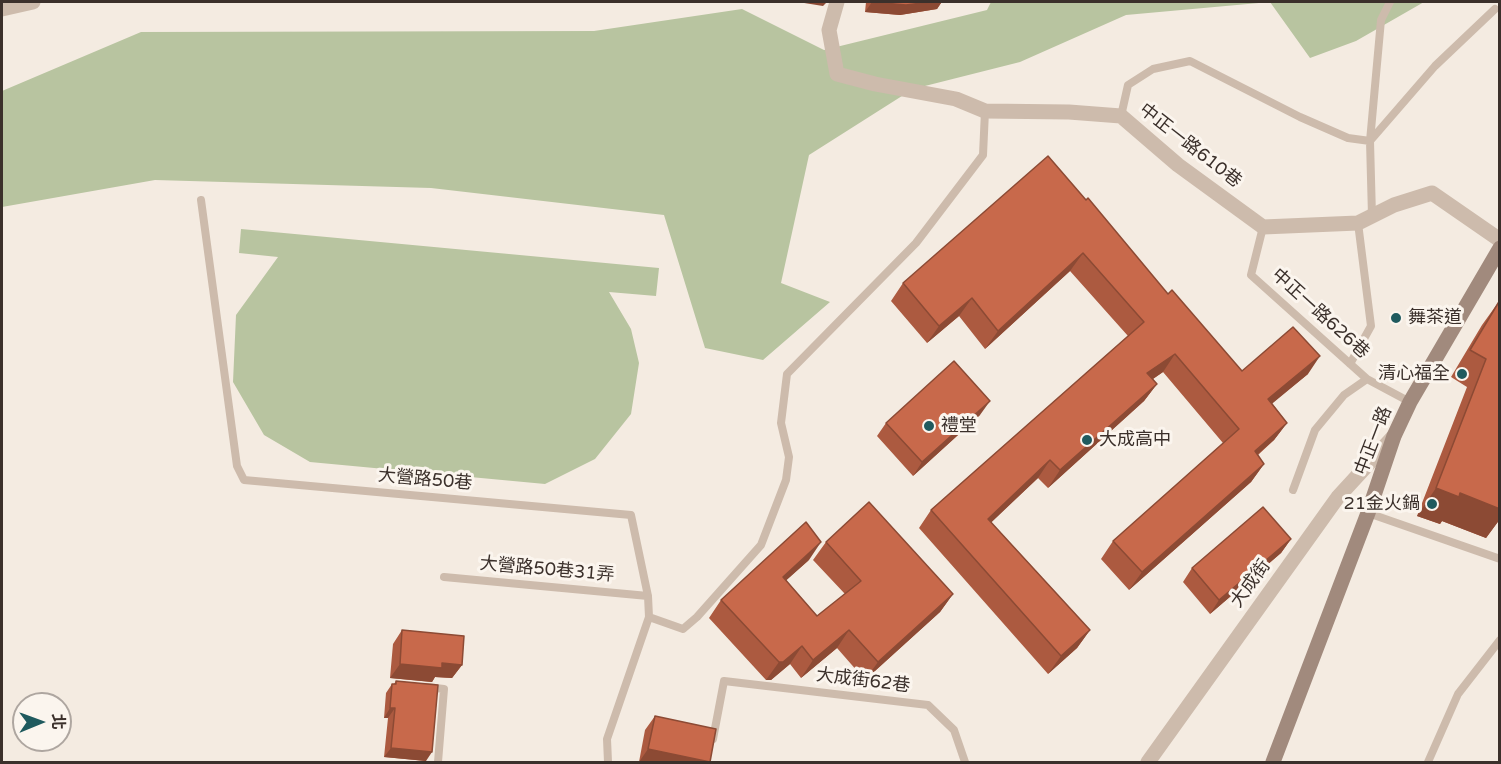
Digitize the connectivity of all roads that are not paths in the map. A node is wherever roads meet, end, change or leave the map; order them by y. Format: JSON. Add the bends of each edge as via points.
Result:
{"nodes":[{"id":1,"x":33,"y":2,"type":"edge"},
{"id":2,"x":837,"y":2,"type":"edge"},
{"id":3,"x":1390,"y":2,"type":"edge"},
{"id":4,"x":2,"y":9,"type":"edge"},
{"id":5,"x":1495,"y":9,"type":"dead end"},
{"id":6,"x":985,"y":111,"type":"junction"},
{"id":7,"x":1121,"y":116,"type":"junction"},
{"id":8,"x":1370,"y":141,"type":"junction"},
{"id":9,"x":201,"y":200,"type":"dead end"},
{"id":10,"x":1372,"y":216,"type":"junction"},
{"id":11,"x":1358,"y":223,"type":"junction"},
{"id":12,"x":1263,"y":227,"type":"junction"},
{"id":13,"x":1500,"y":240,"type":"edge"},
{"id":14,"x":1500,"y":248,"type":"edge"},
{"id":15,"x":1350,"y":364,"type":"junction"},
{"id":16,"x":1367,"y":379,"type":"junction"},
{"id":17,"x":1410,"y":402,"type":"junction"},
{"id":18,"x":1394,"y":436,"type":"junction"},
{"id":19,"x":1293,"y":490,"type":"dead end"},
{"id":20,"x":1368,"y":513,"type":"junction"},
{"id":21,"x":1500,"y":559,"type":"edge"},
{"id":22,"x":444,"y":577,"type":"dead end"},
{"id":23,"x":648,"y":596,"type":"junction"},
{"id":24,"x":649,"y":617,"type":"junction"},
{"id":25,"x":1500,"y":640,"type":"edge"},
{"id":26,"x":421,"y":687,"type":"edge"},
{"id":27,"x":711,"y":751,"type":"edge"},
{"id":28,"x":438,"y":762,"type":"edge"},
{"id":29,"x":608,"y":762,"type":"edge"},
{"id":30,"x":965,"y":762,"type":"edge"},
{"id":31,"x":1148,"y":762,"type":"edge"},
{"id":32,"x":1273,"y":762,"type":"edge"},
{"id":33,"x":1428,"y":762,"type":"edge"}],
"edges":[{"from":1,"to":4,"type":"street"},
{"from":2,"to":6,"type":"street","name":"中正一路610巷","via":[[830,30],[837,74],[956,99]]},
{"from":3,"to":8,"type":"lane","via":[[1381,20]]},
{"from":5,"to":8,"type":"lane","via":[[1435,66]]},
{"from":6,"to":7,"type":"street","name":"中正一路610巷"},
{"from":6,"to":24,"type":"lane","via":[[983,155],[916,243],[787,374],[781,423],[789,457],[786,480],[761,545],[683,628]]},
{"from":7,"to":8,"type":"lane","via":[[1128,85],[1153,69],[1190,61],[1299,117],[1348,138]]},
{"from":7,"to":12,"type":"street","name":"中正一路610巷","via":[[1178,165]]},
{"from":8,"to":10,"type":"lane"},
{"from":9,"to":23,"type":"lane","name":"大營路50巷","via":[[237,466],[244,480],[631,516]]},
{"from":10,"to":11,"type":"street"},
{"from":10,"to":13,"type":"street","via":[[1432,193]]},
{"from":11,"to":12,"type":"street"},
{"from":11,"to":15,"type":"lane","via":[[1371,326]]},
{"from":12,"to":15,"type":"lane","name":"中正一路626巷","via":[[1251,275]]},
{"from":14,"to":17,"type":"main road","name":"中正一路"},
{"from":15,"to":16,"type":"lane","name":"中正一路626巷"},
{"from":16,"to":17,"type":"lane","name":"中正一路626巷"},
{"from":16,"to":19,"type":"lane","via":[[1344,394],[1315,430]]},
{"from":17,"to":18,"type":"main road","name":"中正一路"},
{"from":18,"to":20,"type":"main road","name":"中正一路"},
{"from":18,"to":31,"type":"street","name":"大成街","via":[[1338,497]]},
{"from":20,"to":21,"type":"lane"},
{"from":20,"to":32,"type":"main road","name":"中正一路"},
{"from":22,"to":23,"type":"lane","name":"大營路50巷31弄"},
{"from":23,"to":24,"type":"lane","name":"大營路50巷"},
{"from":24,"to":29,"type":"lane","name":"大營路50巷","via":[[607,739]]},
{"from":25,"to":33,"type":"lane","via":[[1458,694]]},
{"from":26,"to":28,"type":"lane","via":[[444,689]]},
{"from":27,"to":30,"type":"lane","name":"大成街62巷","via":[[724,681],[928,705],[954,730]]}]}
